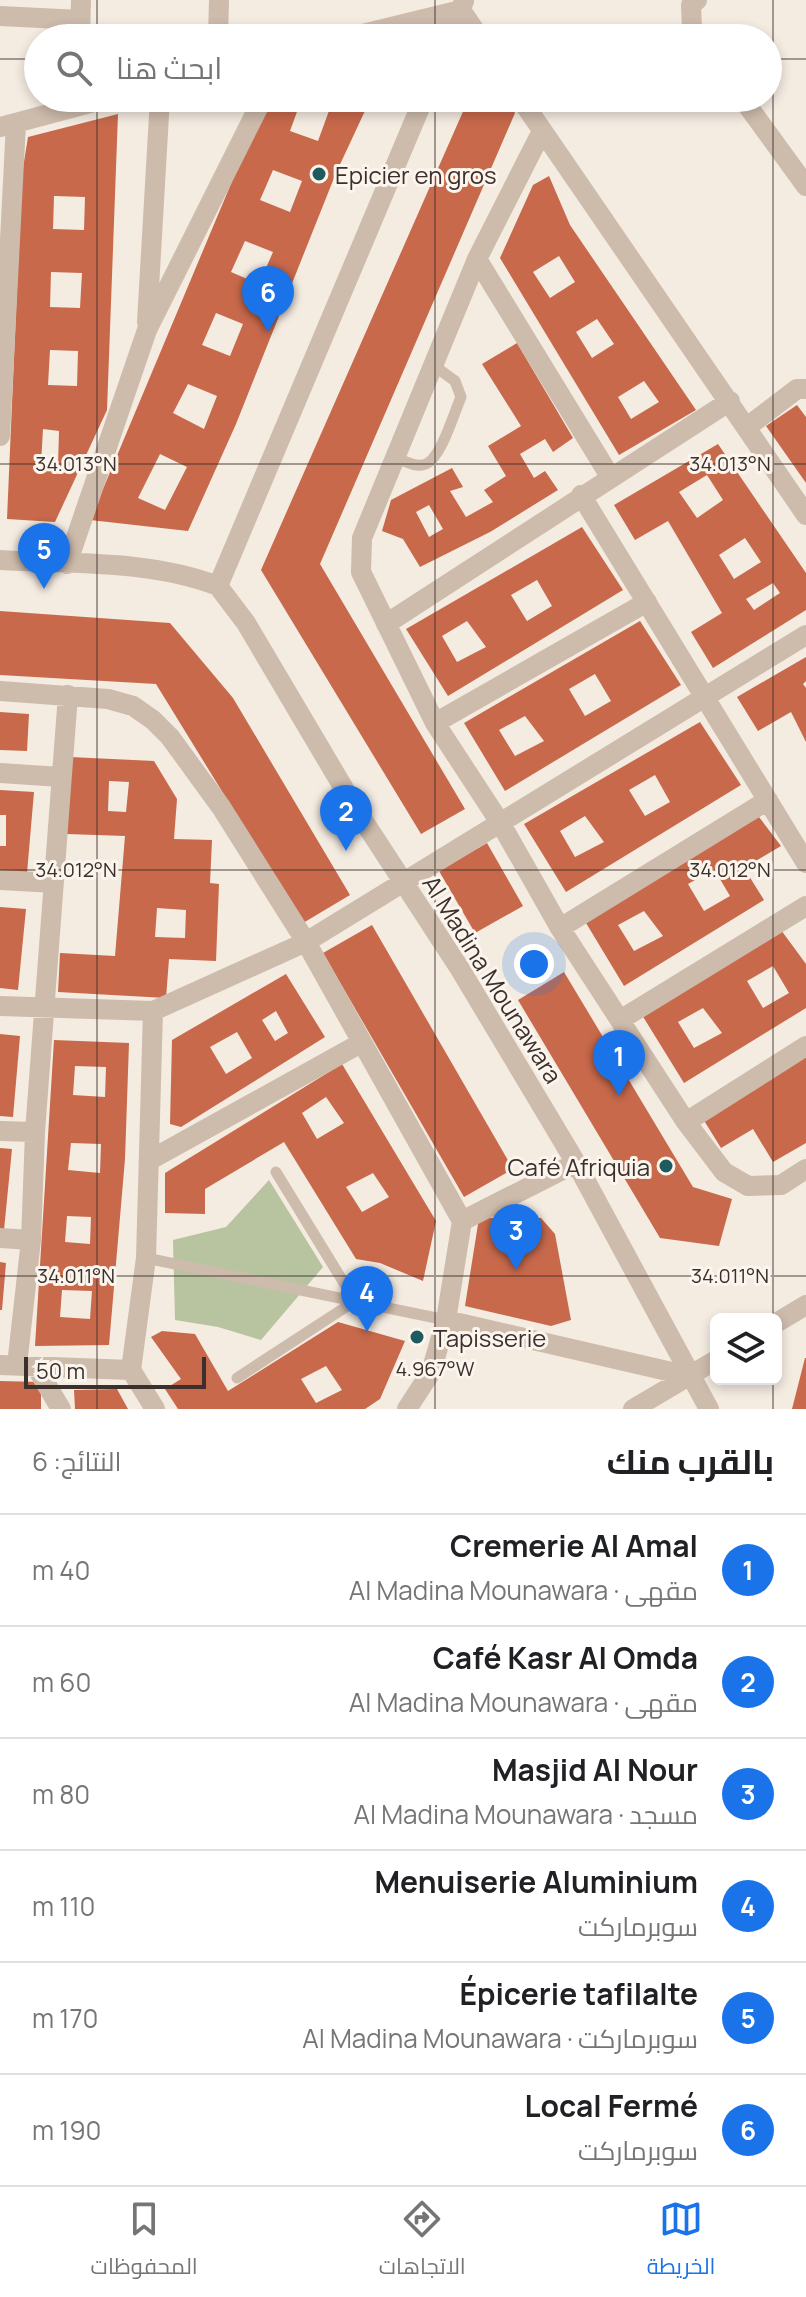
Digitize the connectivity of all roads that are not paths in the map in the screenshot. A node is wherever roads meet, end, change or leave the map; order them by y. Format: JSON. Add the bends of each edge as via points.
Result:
{"nodes":[{"id":1,"x":219,"y":0,"type":"edge"},
{"id":2,"x":697,"y":0,"type":"edge"},
{"id":3,"x":463,"y":5,"type":"edge"},
{"id":4,"x":0,"y":16,"type":"edge"},
{"id":5,"x":80,"y":19,"type":"edge"},
{"id":6,"x":218,"y":24,"type":"edge"},
{"id":7,"x":396,"y":24,"type":"edge"},
{"id":8,"x":455,"y":24,"type":"edge"},
{"id":9,"x":473,"y":24,"type":"edge"},
{"id":10,"x":693,"y":24,"type":"edge"},
{"id":11,"x":47,"y":112,"type":"edge"},
{"id":12,"x":159,"y":112,"type":"edge"},
{"id":13,"x":256,"y":112,"type":"edge"},
{"id":14,"x":418,"y":112,"type":"edge"},
{"id":15,"x":529,"y":112,"type":"edge"},
{"id":16,"x":752,"y":112,"type":"edge"},
{"id":17,"x":8,"y":125,"type":"edge"},
{"id":18,"x":542,"y":131,"type":"junction"},
{"id":19,"x":806,"y":186,"type":"edge"},
{"id":20,"x":477,"y":259,"type":"junction"},
{"id":21,"x":147,"y":330,"type":"junction"},
{"id":22,"x":433,"y":365,"type":"junction"},
{"id":23,"x":806,"y":389,"type":"edge"},
{"id":24,"x":730,"y":401,"type":"junction"},
{"id":25,"x":747,"y":427,"type":"junction"},
{"id":26,"x":0,"y":436,"type":"edge"},
{"id":27,"x":395,"y":457,"type":"junction"},
{"id":28,"x":611,"y":478,"type":"junction"},
{"id":29,"x":581,"y":495,"type":"junction"},
{"id":30,"x":806,"y":515,"type":"edge"},
{"id":31,"x":0,"y":560,"type":"edge"},
{"id":32,"x":67,"y":564,"type":"junction"},
{"id":33,"x":218,"y":586,"type":"junction"},
{"id":34,"x":647,"y":602,"type":"junction"},
{"id":35,"x":386,"y":624,"type":"junction"},
{"id":36,"x":806,"y":635,"type":"edge"},
{"id":37,"x":0,"y":691,"type":"edge"},
{"id":38,"x":68,"y":695,"type":"junction"},
{"id":39,"x":708,"y":697,"type":"junction"},
{"id":40,"x":435,"y":723,"type":"junction"},
{"id":41,"x":0,"y":773,"type":"edge"},
{"id":42,"x":61,"y":777,"type":"junction"},
{"id":43,"x":768,"y":800,"type":"junction"},
{"id":44,"x":501,"y":824,"type":"junction"},
{"id":45,"x":806,"y":863,"type":"edge"},
{"id":46,"x":0,"y":880,"type":"edge"},
{"id":47,"x":402,"y":882,"type":"junction"},
{"id":48,"x":54,"y":883,"type":"junction"},
{"id":49,"x":806,"y":906,"type":"edge"},
{"id":50,"x":560,"y":928,"type":"junction"},
{"id":51,"x":306,"y":942,"type":"junction"},
{"id":52,"x":0,"y":1006,"type":"edge"},
{"id":53,"x":45,"y":1008,"type":"junction"},
{"id":54,"x":153,"y":1011,"type":"junction"},
{"id":55,"x":620,"y":1020,"type":"junction"},
{"id":56,"x":361,"y":1043,"type":"junction"},
{"id":57,"x":806,"y":1046,"type":"edge"},
{"id":58,"x":686,"y":1122,"type":"junction"},
{"id":59,"x":0,"y":1131,"type":"edge"},
{"id":60,"x":35,"y":1132,"type":"junction"},
{"id":61,"x":150,"y":1160,"type":"junction"},
{"id":62,"x":576,"y":1163,"type":"junction"},
{"id":63,"x":806,"y":1169,"type":"edge"},
{"id":64,"x":276,"y":1172,"type":"dead end"},
{"id":65,"x":462,"y":1221,"type":"junction"},
{"id":66,"x":0,"y":1238,"type":"edge"},
{"id":67,"x":31,"y":1240,"type":"junction"},
{"id":68,"x":146,"y":1258,"type":"junction"},
{"id":69,"x":355,"y":1301,"type":"junction"},
{"id":70,"x":806,"y":1305,"type":"edge"},
{"id":71,"x":782,"y":1319,"type":"edge"},
{"id":72,"x":446,"y":1320,"type":"junction"},
{"id":73,"x":710,"y":1364,"type":"edge"},
{"id":74,"x":18,"y":1366,"type":"edge"},
{"id":75,"x":131,"y":1370,"type":"junction"},
{"id":76,"x":689,"y":1376,"type":"junction"},
{"id":77,"x":237,"y":1378,"type":"dead end"},
{"id":78,"x":419,"y":1404,"type":"edge"},
{"id":79,"x":61,"y":1409,"type":"edge"},
{"id":80,"x":155,"y":1409,"type":"edge"},
{"id":81,"x":633,"y":1409,"type":"edge"},
{"id":82,"x":709,"y":1409,"type":"edge"}],
"edges":[{"from":1,"to":6,"type":"street"},
{"from":2,"to":10,"type":"street","via":[[691,5]]},
{"from":3,"to":7,"type":"street"},
{"from":3,"to":8,"type":"street"},
{"from":3,"to":9,"type":"street"},
{"from":4,"to":5,"type":"street"},
{"from":11,"to":17,"type":"street"},
{"from":12,"to":21,"type":"street"},
{"from":13,"to":21,"type":"street"},
{"from":14,"to":33,"type":"street"},
{"from":15,"to":18,"type":"street"},
{"from":16,"to":19,"type":"street"},
{"from":17,"to":26,"type":"street"},
{"from":18,"to":20,"type":"street"},
{"from":18,"to":24,"type":"street"},
{"from":20,"to":22,"type":"street"},
{"from":20,"to":28,"type":"street"},
{"from":21,"to":32,"type":"street"},
{"from":22,"to":27,"type":"street"},
{"from":22,"to":27,"type":"lane","via":[[459,388],[461,397],[435,457],[415,465]]},
{"from":23,"to":25,"type":"street","via":[[797,389]]},
{"from":24,"to":25,"type":"street"},
{"from":24,"to":28,"type":"street"},
{"from":25,"to":30,"type":"street"},
{"from":27,"to":35,"type":"street","via":[[359,554],[361,572]]},
{"from":28,"to":29,"type":"street"},
{"from":29,"to":34,"type":"street"},
{"from":29,"to":35,"type":"street"},
{"from":31,"to":32,"type":"street"},
{"from":32,"to":33,"type":"street","via":[[157,569]]},
{"from":33,"to":47,"type":"street","name":"Al Madina Mounawara","via":[[246,623]]},
{"from":34,"to":39,"type":"street"},
{"from":34,"to":40,"type":"street"},
{"from":35,"to":40,"type":"street"},
{"from":36,"to":39,"type":"street"},
{"from":37,"to":38,"type":"street"},
{"from":38,"to":42,"type":"street"},
{"from":38,"to":51,"type":"street","via":[[133,706],[170,737]]},
{"from":39,"to":43,"type":"street"},
{"from":39,"to":44,"type":"street"},
{"from":40,"to":44,"type":"street"},
{"from":41,"to":42,"type":"street"},
{"from":42,"to":48,"type":"street"},
{"from":43,"to":45,"type":"street"},
{"from":43,"to":50,"type":"street"},
{"from":44,"to":47,"type":"street"},
{"from":44,"to":50,"type":"street"},
{"from":46,"to":48,"type":"street"},
{"from":47,"to":51,"type":"street"},
{"from":47,"to":62,"type":"street","name":"Al Madina Mounawara"},
{"from":48,"to":53,"type":"street"},
{"from":49,"to":55,"type":"street"},
{"from":50,"to":55,"type":"street"},
{"from":51,"to":54,"type":"street"},
{"from":51,"to":56,"type":"street"},
{"from":52,"to":53,"type":"street"},
{"from":53,"to":54,"type":"street"},
{"from":53,"to":60,"type":"street"},
{"from":54,"to":61,"type":"street"},
{"from":55,"to":58,"type":"street"},
{"from":56,"to":61,"type":"street"},
{"from":56,"to":65,"type":"street"},
{"from":57,"to":58,"type":"street"},
{"from":58,"to":63,"type":"street","via":[[724,1172],[748,1186],[781,1185]]},
{"from":59,"to":60,"type":"street"},
{"from":60,"to":67,"type":"street"},
{"from":61,"to":68,"type":"street"},
{"from":62,"to":65,"type":"street"},
{"from":62,"to":76,"type":"street","name":"Al Madina Mounawara"},
{"from":64,"to":69,"type":"lane"},
{"from":65,"to":72,"type":"street"},
{"from":66,"to":67,"type":"street"},
{"from":67,"to":74,"type":"street"},
{"from":68,"to":69,"type":"lane"},
{"from":68,"to":75,"type":"street"},
{"from":69,"to":72,"type":"lane"},
{"from":69,"to":77,"type":"lane"},
{"from":70,"to":71,"type":"street"},
{"from":72,"to":76,"type":"street"},
{"from":72,"to":78,"type":"street"},
{"from":73,"to":76,"type":"street"},
{"from":74,"to":75,"type":"street"},
{"from":74,"to":79,"type":"street"},
{"from":75,"to":80,"type":"street"},
{"from":76,"to":81,"type":"street"},
{"from":76,"to":82,"type":"street","name":"Al Madina Mounawara"}]}
